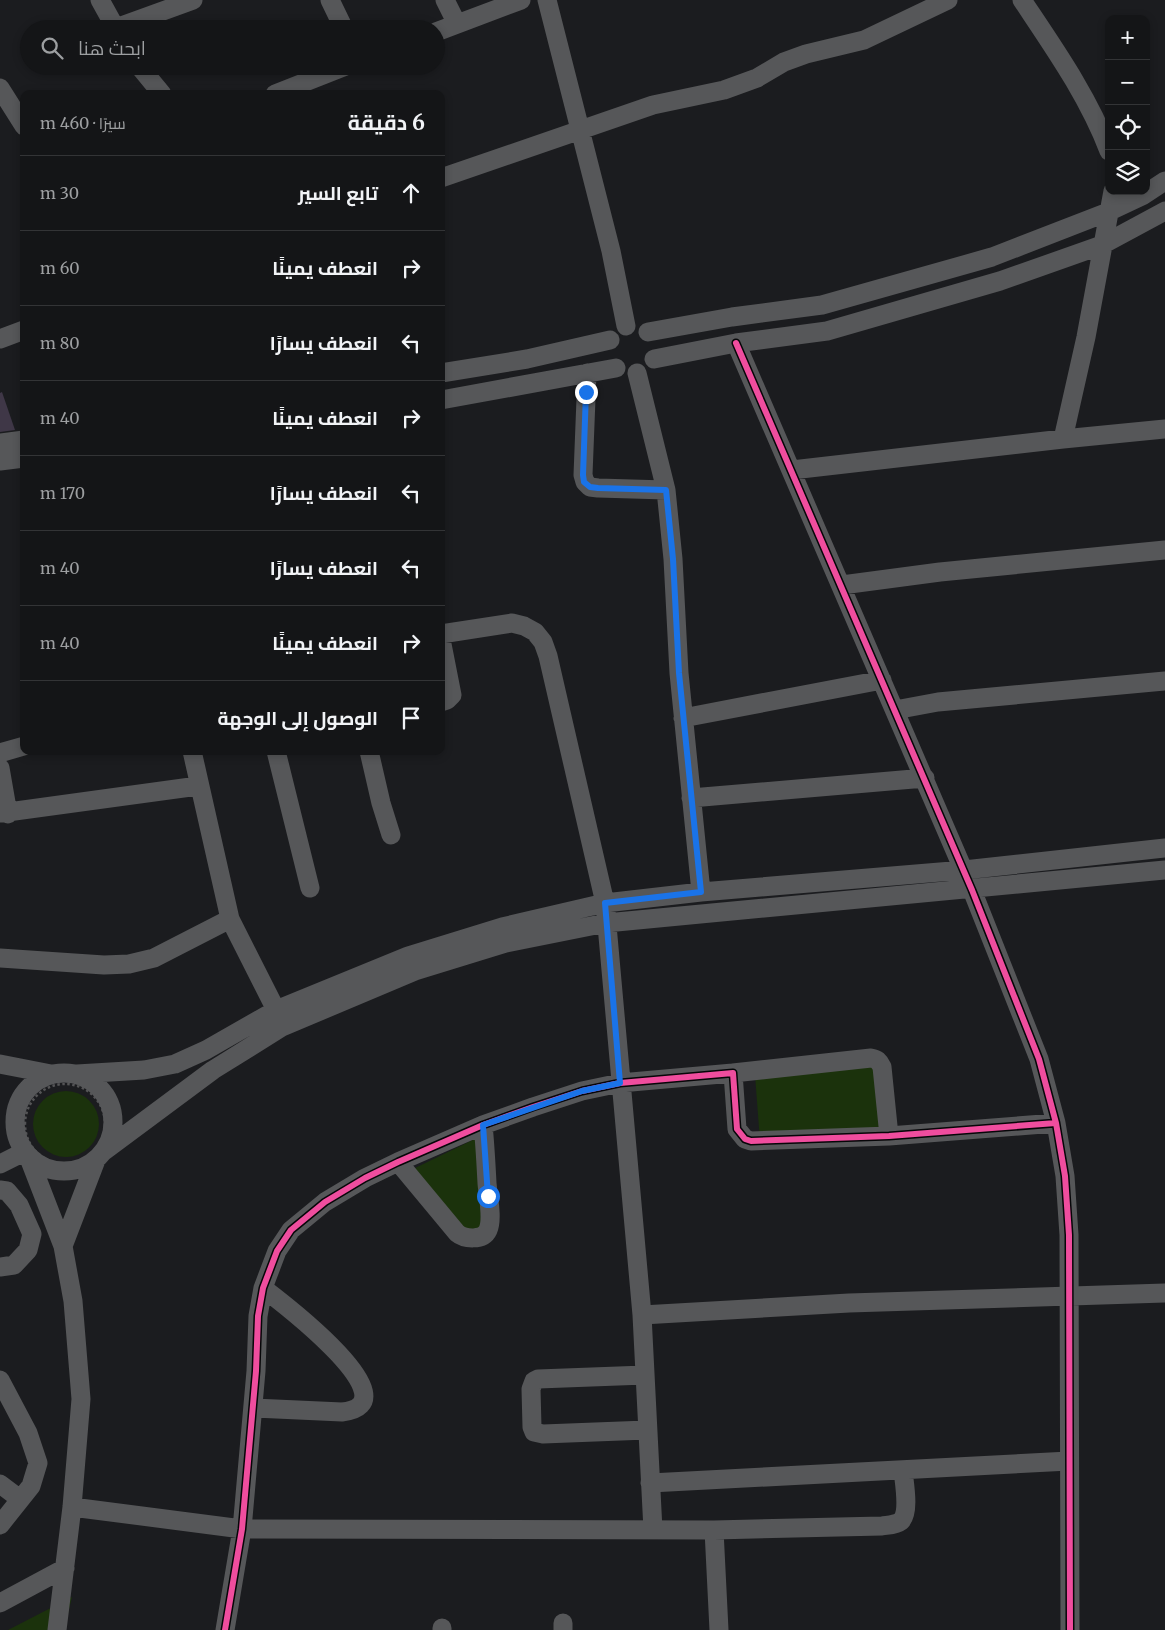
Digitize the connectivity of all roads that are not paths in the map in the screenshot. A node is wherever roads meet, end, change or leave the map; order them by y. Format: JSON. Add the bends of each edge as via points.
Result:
{"nodes":[{"id":1,"x":100,"y":0,"type":"edge"},
{"id":2,"x":193,"y":0,"type":"edge"},
{"id":3,"x":330,"y":0,"type":"edge"},
{"id":4,"x":445,"y":0,"type":"edge"},
{"id":5,"x":521,"y":0,"type":"edge"},
{"id":6,"x":547,"y":0,"type":"edge"},
{"id":7,"x":948,"y":0,"type":"edge"},
{"id":8,"x":1022,"y":0,"type":"edge"},
{"id":9,"x":111,"y":20,"type":"edge"},
{"id":10,"x":140,"y":20,"type":"edge"},
{"id":11,"x":340,"y":20,"type":"edge"},
{"id":12,"x":457,"y":24,"type":"junction"},
{"id":13,"x":445,"y":29,"type":"edge"},
{"id":14,"x":146,"y":75,"type":"edge"},
{"id":15,"x":323,"y":75,"type":"edge"},
{"id":16,"x":0,"y":88,"type":"edge"},
{"id":17,"x":159,"y":90,"type":"edge"},
{"id":18,"x":285,"y":90,"type":"edge"},
{"id":19,"x":20,"y":120,"type":"edge"},
{"id":20,"x":579,"y":130,"type":"junction"},
{"id":21,"x":1109,"y":150,"type":"edge"},
{"id":22,"x":445,"y":177,"type":"edge"},
{"id":23,"x":1165,"y":181,"type":"edge"},
{"id":24,"x":1112,"y":195,"type":"edge"},
{"id":25,"x":1165,"y":211,"type":"edge"},
{"id":26,"x":1108,"y":212,"type":"junction"},
{"id":27,"x":1102,"y":245,"type":"junction"},
{"id":28,"x":626,"y":326,"type":"junction"},
{"id":29,"x":20,"y":331,"type":"edge"},
{"id":30,"x":648,"y":332,"type":"junction"},
{"id":31,"x":0,"y":338,"type":"edge"},
{"id":32,"x":610,"y":340,"type":"junction"},
{"id":33,"x":736,"y":342,"type":"junction"},
{"id":34,"x":654,"y":359,"type":"junction"},
{"id":35,"x":616,"y":368,"type":"junction"},
{"id":36,"x":445,"y":372,"type":"edge"},
{"id":37,"x":587,"y":373,"type":"junction"},
{"id":38,"x":637,"y":373,"type":"junction"},
{"id":39,"x":445,"y":399,"type":"edge"},
{"id":40,"x":1165,"y":429,"type":"edge"},
{"id":41,"x":1063,"y":438,"type":"junction"},
{"id":42,"x":20,"y":440,"type":"edge"},
{"id":43,"x":0,"y":443,"type":"edge"},
{"id":44,"x":20,"y":458,"type":"edge"},
{"id":45,"x":0,"y":461,"type":"edge"},
{"id":46,"x":792,"y":470,"type":"junction"},
{"id":47,"x":666,"y":490,"type":"junction"},
{"id":48,"x":1165,"y":550,"type":"edge"},
{"id":49,"x":842,"y":584,"type":"junction"},
{"id":50,"x":445,"y":633,"type":"edge"},
{"id":51,"x":445,"y":659,"type":"edge"},
{"id":52,"x":882,"y":680,"type":"junction"},
{"id":53,"x":1165,"y":681,"type":"edge"},
{"id":54,"x":445,"y":701,"type":"edge"},
{"id":55,"x":895,"y":710,"type":"junction"},
{"id":56,"x":683,"y":718,"type":"junction"},
{"id":57,"x":20,"y":747,"type":"edge"},
{"id":58,"x":0,"y":753,"type":"edge"},
{"id":59,"x":193,"y":755,"type":"edge"},
{"id":60,"x":277,"y":755,"type":"edge"},
{"id":61,"x":370,"y":755,"type":"edge"},
{"id":62,"x":0,"y":768,"type":"edge"},
{"id":63,"x":925,"y":778,"type":"junction"},
{"id":64,"x":198,"y":786,"type":"junction"},
{"id":65,"x":692,"y":798,"type":"junction"},
{"id":66,"x":4,"y":813,"type":"edge"},
{"id":67,"x":391,"y":835,"type":"dead end"},
{"id":68,"x":1165,"y":848,"type":"edge"},
{"id":69,"x":964,"y":870,"type":"junction"},
{"id":70,"x":1165,"y":870,"type":"edge"},
{"id":71,"x":310,"y":888,"type":"dead end"},
{"id":72,"x":972,"y":890,"type":"junction"},
{"id":73,"x":701,"y":892,"type":"junction"},
{"id":74,"x":605,"y":903,"type":"junction"},
{"id":75,"x":230,"y":919,"type":"junction"},
{"id":76,"x":606,"y":924,"type":"junction"},
{"id":77,"x":0,"y":958,"type":"edge"},
{"id":78,"x":279,"y":1019,"type":"junction"},
{"id":79,"x":0,"y":1064,"type":"edge"},
{"id":80,"x":733,"y":1073,"type":"junction"},
{"id":81,"x":51,"y":1074,"type":"junction"},
{"id":82,"x":77,"y":1074,"type":"junction"},
{"id":83,"x":620,"y":1083,"type":"junction"},
{"id":84,"x":1056,"y":1123,"type":"junction"},
{"id":85,"x":483,"y":1125,"type":"junction"},
{"id":86,"x":0,"y":1128,"type":"edge"},
{"id":87,"x":889,"y":1136,"type":"junction"},
{"id":88,"x":24,"y":1152,"type":"junction"},
{"id":89,"x":100,"y":1155,"type":"junction"},
{"id":90,"x":398,"y":1162,"type":"junction"},
{"id":91,"x":0,"y":1164,"type":"edge"},
{"id":92,"x":0,"y":1190,"type":"edge"},
{"id":93,"x":63,"y":1246,"type":"junction"},
{"id":94,"x":0,"y":1267,"type":"edge"},
{"id":95,"x":263,"y":1288,"type":"junction"},
{"id":96,"x":1165,"y":1293,"type":"edge"},
{"id":97,"x":1070,"y":1296,"type":"junction"},
{"id":98,"x":642,"y":1315,"type":"junction"},
{"id":99,"x":645,"y":1375,"type":"junction"},
{"id":100,"x":0,"y":1380,"type":"edge"},
{"id":101,"x":252,"y":1408,"type":"junction"},
{"id":102,"x":647,"y":1430,"type":"junction"},
{"id":103,"x":1069,"y":1461,"type":"junction"},
{"id":104,"x":903,"y":1470,"type":"junction"},
{"id":105,"x":650,"y":1483,"type":"junction"},
{"id":106,"x":0,"y":1484,"type":"edge"},
{"id":107,"x":20,"y":1499,"type":"junction"},
{"id":108,"x":72,"y":1507,"type":"junction"},
{"id":109,"x":0,"y":1525,"type":"edge"},
{"id":110,"x":242,"y":1529,"type":"junction"},
{"id":111,"x":653,"y":1530,"type":"junction"},
{"id":112,"x":714,"y":1530,"type":"junction"},
{"id":113,"x":65,"y":1568,"type":"junction"},
{"id":114,"x":0,"y":1603,"type":"edge"},
{"id":115,"x":58,"y":1630,"type":"edge"},
{"id":116,"x":225,"y":1630,"type":"edge"},
{"id":117,"x":719,"y":1630,"type":"edge"},
{"id":118,"x":1062,"y":1630,"type":"edge"},
{"id":119,"x":1070,"y":1630,"type":"edge"}],
"edges":[{"from":1,"to":9,"type":"street"},
{"from":2,"to":10,"type":"street"},
{"from":3,"to":11,"type":"street"},
{"from":4,"to":12,"type":"street"},
{"from":5,"to":12,"type":"street"},
{"from":6,"to":20,"type":"street"},
{"from":7,"to":20,"type":"street","via":[[864,40],[806,54],[724,90],[653,105]]},
{"from":8,"to":21,"type":"street","via":[[1093,114]]},
{"from":12,"to":13,"type":"street"},
{"from":14,"to":17,"type":"street"},
{"from":15,"to":18,"type":"street"},
{"from":16,"to":19,"type":"street"},
{"from":20,"to":22,"type":"street"},
{"from":20,"to":28,"type":"street","via":[[611,251]]},
{"from":23,"to":26,"type":"street"},
{"from":24,"to":26,"type":"street"},
{"from":25,"to":27,"type":"street"},
{"from":26,"to":27,"type":"street"},
{"from":26,"to":30,"type":"street","via":[[992,257],[822,306]]},
{"from":27,"to":33,"type":"street","via":[[1000,281],[827,331]]},
{"from":27,"to":41,"type":"street","via":[[1086,337]]},
{"from":28,"to":30,"type":"street"},
{"from":28,"to":32,"type":"street"},
{"from":29,"to":31,"type":"street"},
{"from":30,"to":34,"type":"street","via":[[655,344]]},
{"from":32,"to":35,"type":"street","via":[[608,355]]},
{"from":32,"to":36,"type":"street","via":[[527,359]]},
{"from":33,"to":34,"type":"street"},
{"from":33,"to":46,"type":"street"},
{"from":34,"to":38,"type":"street"},
{"from":35,"to":37,"type":"street"},
{"from":35,"to":38,"type":"street"},
{"from":37,"to":39,"type":"street"},
{"from":37,"to":47,"type":"street","via":[[584,482],[598,488]]},
{"from":38,"to":47,"type":"street"},
{"from":40,"to":41,"type":"street"},
{"from":41,"to":46,"type":"street"},
{"from":42,"to":43,"type":"street"},
{"from":44,"to":45,"type":"street"},
{"from":46,"to":49,"type":"street"},
{"from":47,"to":56,"type":"street"},
{"from":48,"to":49,"type":"street"},
{"from":49,"to":52,"type":"street"},
{"from":50,"to":74,"type":"street","via":[[512,623],[535,632],[543,642]]},
{"from":51,"to":54,"type":"street","via":[[452,695]]},
{"from":52,"to":55,"type":"street"},
{"from":52,"to":56,"type":"street"},
{"from":53,"to":55,"type":"street","via":[[938,702]]},
{"from":55,"to":63,"type":"street"},
{"from":56,"to":65,"type":"street"},
{"from":57,"to":58,"type":"street"},
{"from":59,"to":64,"type":"street"},
{"from":60,"to":71,"type":"street"},
{"from":61,"to":67,"type":"street"},
{"from":62,"to":66,"type":"street"},
{"from":63,"to":65,"type":"street"},
{"from":63,"to":69,"type":"street"},
{"from":64,"to":66,"type":"street"},
{"from":64,"to":75,"type":"street"},
{"from":65,"to":73,"type":"street"},
{"from":68,"to":69,"type":"street"},
{"from":69,"to":72,"type":"street"},
{"from":69,"to":73,"type":"street"},
{"from":70,"to":72,"type":"street"},
{"from":72,"to":76,"type":"street"},
{"from":72,"to":84,"type":"street","via":[[1039,1059]]},
{"from":73,"to":74,"type":"street"},
{"from":74,"to":76,"type":"street"},
{"from":74,"to":78,"type":"street","via":[[502,927],[408,956]]},
{"from":75,"to":77,"type":"street","via":[[154,958],[129,964]]},
{"from":75,"to":78,"type":"street"},
{"from":76,"to":78,"type":"street","via":[[506,943]]},
{"from":76,"to":83,"type":"street"},
{"from":78,"to":82,"type":"street","via":[[175,1064],[144,1070]]},
{"from":78,"to":89,"type":"street"},
{"from":79,"to":81,"type":"street"},
{"from":80,"to":83,"type":"street"},
{"from":80,"to":87,"type":"street","via":[[737,1129],[745,1139]]},
{"from":80,"to":87,"type":"street","via":[[876,1059],[882,1067]]},
{"from":81,"to":82,"type":"street"},
{"from":81,"to":88,"type":"street","via":[[35,1082],[22,1095],[15,1111],[14,1129]]},
{"from":82,"to":89,"type":"street","via":[[100,1088],[112,1112],[110,1139]]},
{"from":83,"to":85,"type":"street","via":[[582,1091]]},
{"from":83,"to":98,"type":"street"},
{"from":84,"to":87,"type":"street"},
{"from":84,"to":97,"type":"street","via":[[1065,1176]]},
{"from":85,"to":90,"type":"street"},
{"from":85,"to":90,"type":"street","via":[[490,1209],[488,1231],[484,1234],[462,1237],[457,1233]]},
{"from":86,"to":88,"type":"street"},
{"from":88,"to":89,"type":"street","via":[[39,1165],[62,1172],[86,1166]]},
{"from":88,"to":91,"type":"street"},
{"from":88,"to":93,"type":"street"},
{"from":89,"to":93,"type":"street"},
{"from":90,"to":95,"type":"street","via":[[325,1202],[291,1230],[277,1251]]},
{"from":92,"to":94,"type":"street","via":[[7,1191],[19,1205],[32,1234],[28,1250],[14,1265]]},
{"from":93,"to":108,"type":"street","via":[[73,1301],[82,1399]]},
{"from":95,"to":101,"type":"street"},
{"from":95,"to":101,"type":"street","via":[[319,1332],[352,1368],[364,1395],[359,1408],[342,1412]]},
{"from":96,"to":97,"type":"street"},
{"from":97,"to":98,"type":"street","via":[[849,1303]]},
{"from":97,"to":103,"type":"street"},
{"from":98,"to":99,"type":"street"},
{"from":99,"to":102,"type":"street"},
{"from":99,"to":102,"type":"street","via":[[538,1379],[531,1389],[532,1427],[534,1432],[543,1434]]},
{"from":100,"to":107,"type":"street","via":[[28,1433],[38,1463],[31,1486]]},
{"from":101,"to":110,"type":"street"},
{"from":102,"to":105,"type":"street"},
{"from":103,"to":104,"type":"street"},
{"from":103,"to":119,"type":"street"},
{"from":104,"to":105,"type":"street"},
{"from":104,"to":112,"type":"street","via":[[905,1514],[901,1521],[892,1525]]},
{"from":105,"to":111,"type":"street"},
{"from":106,"to":107,"type":"street"},
{"from":107,"to":109,"type":"street"},
{"from":108,"to":110,"type":"street"},
{"from":108,"to":113,"type":"street"},
{"from":110,"to":111,"type":"street"},
{"from":110,"to":116,"type":"street"},
{"from":111,"to":112,"type":"street"},
{"from":112,"to":117,"type":"street"},
{"from":113,"to":114,"type":"street"},
{"from":113,"to":115,"type":"street"},
{"from":118,"to":119,"type":"street"}]}
